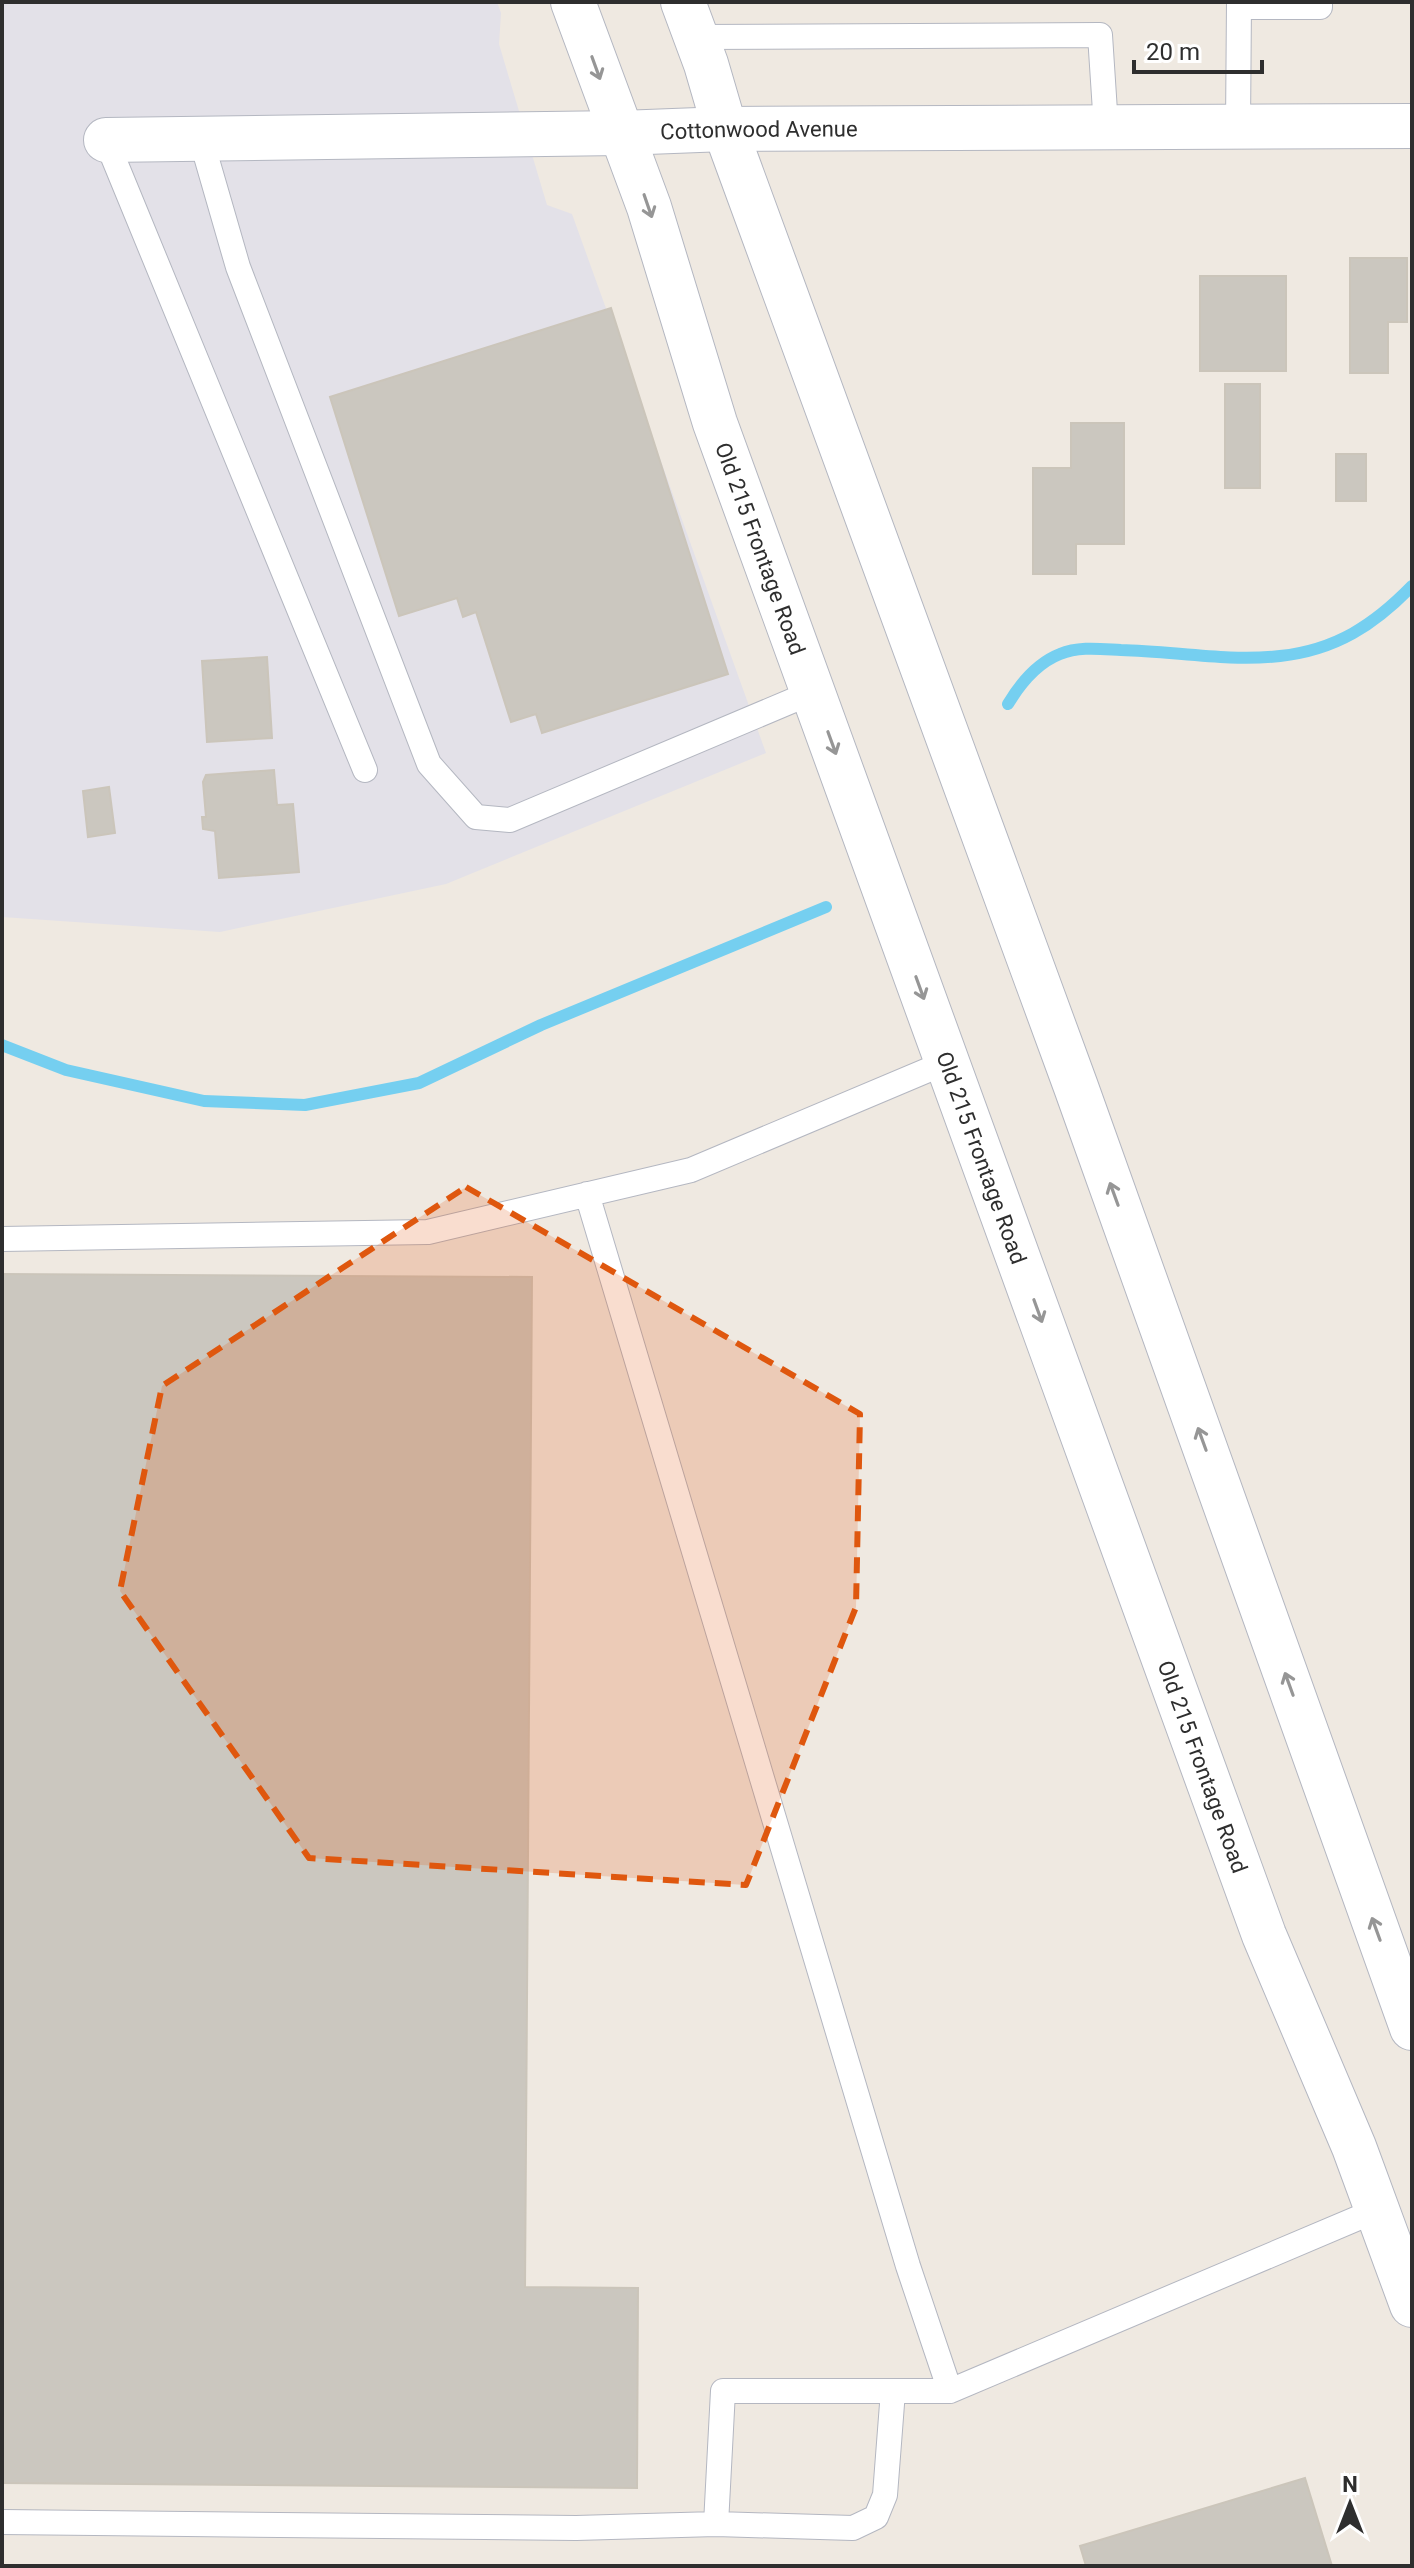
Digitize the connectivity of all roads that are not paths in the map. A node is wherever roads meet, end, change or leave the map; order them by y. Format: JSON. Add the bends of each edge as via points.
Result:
{"nodes":[{"id":1,"x":573,"y":2,"type":"edge"},
{"id":2,"x":1320,"y":2,"type":"edge"},
{"id":3,"x":1239,"y":4,"type":"edge"},
{"id":4,"x":690,"y":19,"type":"edge"},
{"id":5,"x":1238,"y":126,"type":"junction"},
{"id":6,"x":1412,"y":126,"type":"edge"},
{"id":7,"x":1106,"y":127,"type":"junction"},
{"id":8,"x":725,"y":129,"type":"junction"},
{"id":9,"x":621,"y":133,"type":"junction"},
{"id":10,"x":201,"y":139,"type":"junction"},
{"id":11,"x":106,"y":140,"type":"joint"},
{"id":12,"x":813,"y":692,"type":"junction"},
{"id":13,"x":365,"y":770,"type":"dead end"},
{"id":14,"x":947,"y":1062,"type":"junction"},
{"id":15,"x":587,"y":1194,"type":"junction"},
{"id":16,"x":2,"y":1239,"type":"edge"},
{"id":17,"x":1404,"y":1978,"type":"edge"},
{"id":18,"x":1412,"y":2028,"type":"edge"},
{"id":19,"x":1377,"y":2210,"type":"junction"},
{"id":20,"x":1412,"y":2305,"type":"edge"},
{"id":21,"x":893,"y":2391,"type":"junction"},
{"id":22,"x":950,"y":2391,"type":"junction"},
{"id":23,"x":2,"y":2522,"type":"edge"},
{"id":24,"x":716,"y":2524,"type":"junction"}],
"edges":[{"from":1,"to":9,"type":"street","name":"Old 215 Frontage Road","one_way":true},
{"from":2,"to":3,"type":"lane","via":[[1320,7]]},
{"from":3,"to":5,"type":"lane"},
{"from":4,"to":7,"type":"lane","via":[[1100,35]]},
{"from":4,"to":8,"type":"street"},
{"from":5,"to":6,"type":"street","name":"Cottonwood Avenue"},
{"from":5,"to":7,"type":"street","name":"Cottonwood Avenue"},
{"from":7,"to":8,"type":"street","name":"Cottonwood Avenue"},
{"from":8,"to":9,"type":"street","name":"Cottonwood Avenue"},
{"from":17,"to":8,"type":"street","one_way":true},
{"from":9,"to":10,"type":"street","name":"Cottonwood Avenue"},
{"from":9,"to":12,"type":"street","name":"Old 215 Frontage Road","one_way":true,"via":[[715,423]]},
{"from":10,"to":11,"type":"street","name":"Cottonwood Avenue"},
{"from":10,"to":12,"type":"lane","via":[[238,267],[429,764],[476,817],[510,820]]},
{"from":11,"to":13,"type":"lane"},
{"from":12,"to":14,"type":"street","name":"Old 215 Frontage Road","one_way":true},
{"from":14,"to":15,"type":"lane","via":[[691,1170]]},
{"from":14,"to":19,"type":"street","name":"Old 215 Frontage Road","one_way":true,"via":[[1264,1935]]},
{"from":15,"to":16,"type":"lane","via":[[428,1232]]},
{"from":15,"to":22,"type":"lane"},
{"from":17,"to":18,"type":"street"},
{"from":19,"to":20,"type":"street","name":"Old 215 Frontage Road"},
{"from":19,"to":22,"type":"lane"},
{"from":21,"to":22,"type":"lane"},
{"from":21,"to":24,"type":"lane","via":[[885,2495],[876,2517],[853,2528]]},
{"from":21,"to":24,"type":"lane","via":[[723,2391]]},
{"from":23,"to":24,"type":"lane","via":[[576,2528]]}]}
